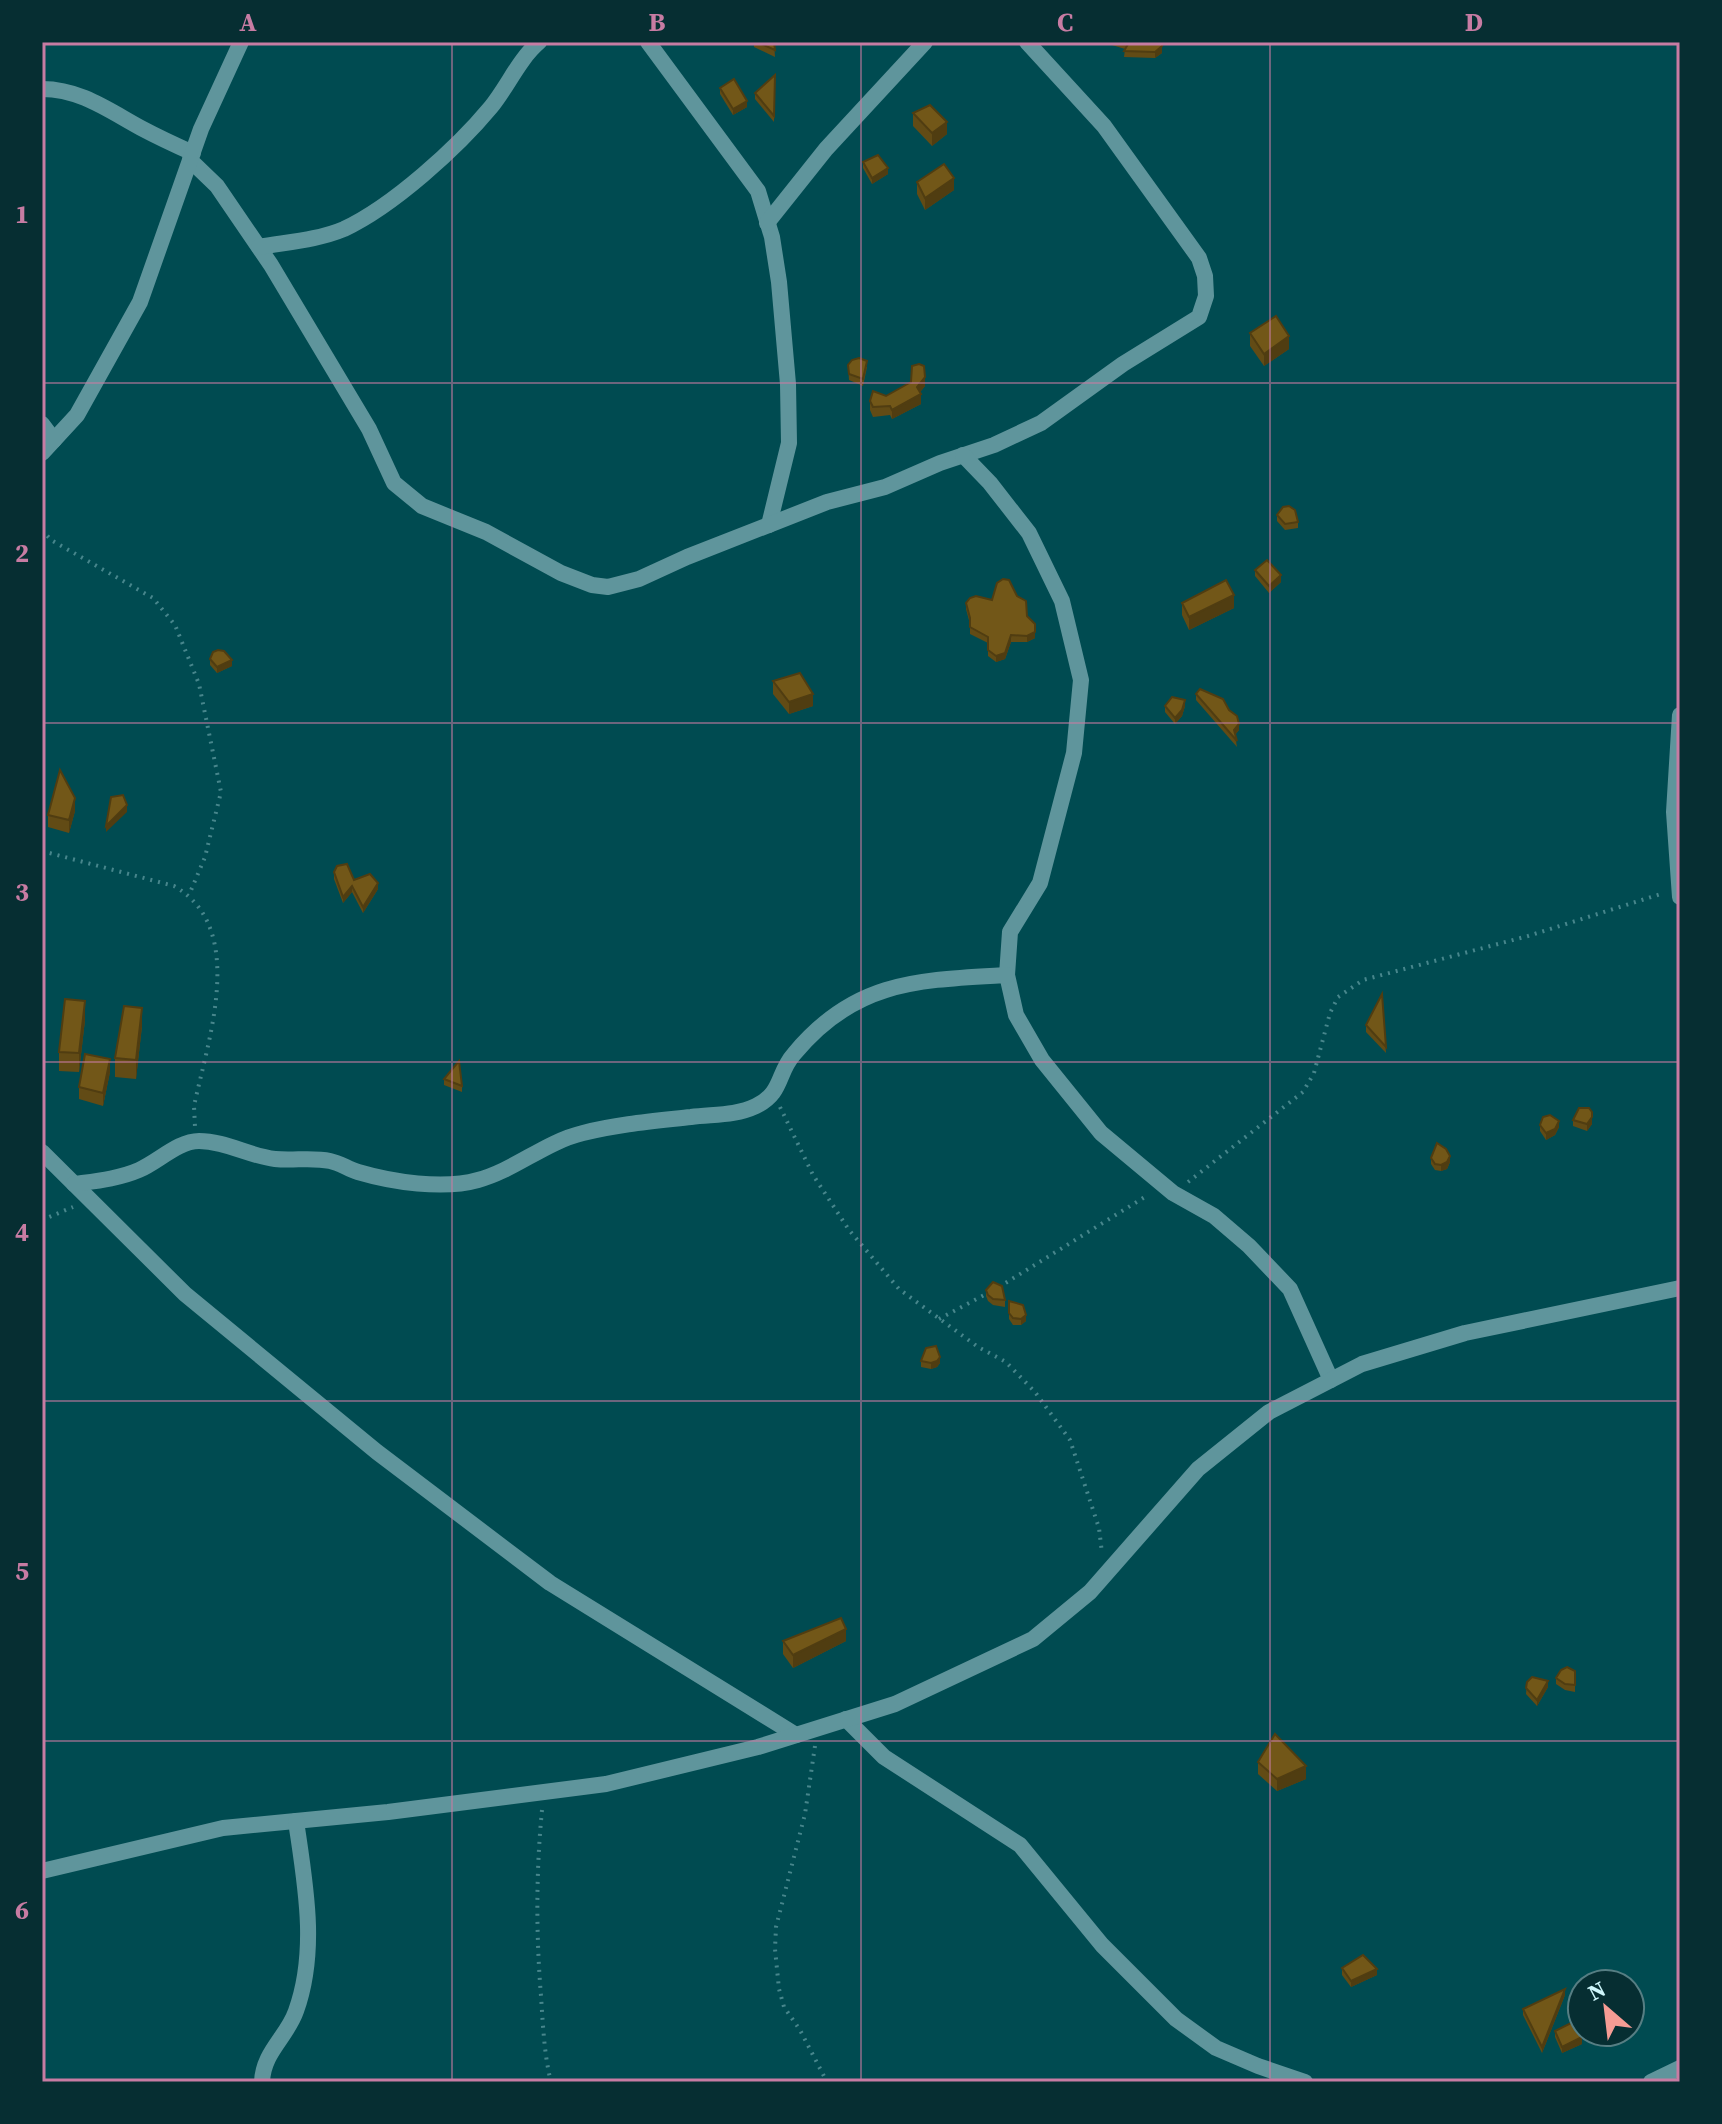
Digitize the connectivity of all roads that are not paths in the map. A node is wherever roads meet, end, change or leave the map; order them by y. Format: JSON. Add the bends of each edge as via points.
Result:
{"nodes":[{"id":1,"x":241,"y":42,"type":"edge"},
{"id":2,"x":539,"y":42,"type":"edge"},
{"id":3,"x":648,"y":42,"type":"edge"},
{"id":4,"x":925,"y":42,"type":"edge"},
{"id":5,"x":1027,"y":42,"type":"edge"},
{"id":6,"x":42,"y":89,"type":"edge"},
{"id":7,"x":191,"y":156,"type":"junction"},
{"id":8,"x":767,"y":223,"type":"junction"},
{"id":9,"x":259,"y":247,"type":"junction"},
{"id":10,"x":42,"y":424,"type":"edge"},
{"id":11,"x":48,"y":447,"type":"edge"},
{"id":12,"x":963,"y":455,"type":"junction"},
{"id":13,"x":769,"y":525,"type":"junction"},
{"id":14,"x":1680,"y":715,"type":"edge"},
{"id":15,"x":1679,"y":888,"type":"edge"},
{"id":16,"x":1680,"y":897,"type":"edge"},
{"id":17,"x":1007,"y":975,"type":"junction"},
{"id":18,"x":42,"y":1152,"type":"edge"},
{"id":19,"x":74,"y":1184,"type":"junction"},
{"id":20,"x":1680,"y":1288,"type":"edge"},
{"id":21,"x":1331,"y":1380,"type":"junction"},
{"id":22,"x":846,"y":1719,"type":"junction"},
{"id":23,"x":796,"y":1735,"type":"junction"},
{"id":24,"x":296,"y":1821,"type":"junction"},
{"id":25,"x":42,"y":1871,"type":"edge"},
{"id":26,"x":1680,"y":2068,"type":"edge"},
{"id":27,"x":262,"y":2082,"type":"edge"},
{"id":28,"x":1305,"y":2082,"type":"edge"},
{"id":29,"x":1651,"y":2082,"type":"edge"}],
"edges":[{"from":1,"to":7,"type":"street"},
{"from":2,"to":9,"type":"street","via":[[463,140],[400,192],[345,229]]},
{"from":3,"to":8,"type":"street","via":[[758,191]]},
{"from":4,"to":8,"type":"street","via":[[826,149]]},
{"from":5,"to":12,"type":"street","via":[[1104,126],[1159,200],[1199,258],[1206,296],[1199,317],[1041,423]]},
{"from":6,"to":7,"type":"street","via":[[64,89],[92,100]]},
{"from":7,"to":9,"type":"street"},
{"from":7,"to":11,"type":"street","via":[[140,302],[77,415]]},
{"from":8,"to":13,"type":"street","via":[[779,282],[789,428]]},
{"from":9,"to":13,"type":"street","via":[[369,429],[394,483],[422,506],[486,532],[561,573],[608,587]]},
{"from":10,"to":11,"type":"street"},
{"from":12,"to":13,"type":"street"},
{"from":12,"to":17,"type":"street","via":[[1029,533],[1062,601],[1081,680],[1074,753],[1040,883],[1010,932]]},
{"from":14,"to":15,"type":"street","via":[[1674,812]]},
{"from":15,"to":16,"type":"street"},
{"from":17,"to":19,"type":"street","via":[[881,989],[819,1028],[792,1055],[775,1094],[757,1105],[739,1112],[579,1134],[478,1180],[417,1184],[327,1160],[275,1159],[196,1141],[127,1174]]},
{"from":17,"to":21,"type":"street","via":[[1016,1015],[1042,1060],[1101,1133],[1168,1189],[1214,1216],[1290,1289]]},
{"from":18,"to":19,"type":"street"},
{"from":19,"to":23,"type":"street","via":[[185,1294],[377,1452],[550,1583]]},
{"from":20,"to":21,"type":"street","via":[[1465,1333],[1362,1364]]},
{"from":21,"to":22,"type":"street","via":[[1269,1412],[1198,1469],[1090,1592],[1033,1639],[895,1704]]},
{"from":22,"to":23,"type":"street"},
{"from":22,"to":28,"type":"street","via":[[884,1757],[1020,1845],[1102,1945],[1176,2019],[1216,2048]]},
{"from":23,"to":24,"type":"street","via":[[606,1784]]},
{"from":24,"to":25,"type":"street","via":[[223,1828]]},
{"from":24,"to":27,"type":"street","via":[[307,1901],[304,1984],[295,2015],[262,2067]]},
{"from":26,"to":29,"type":"street"}]}
